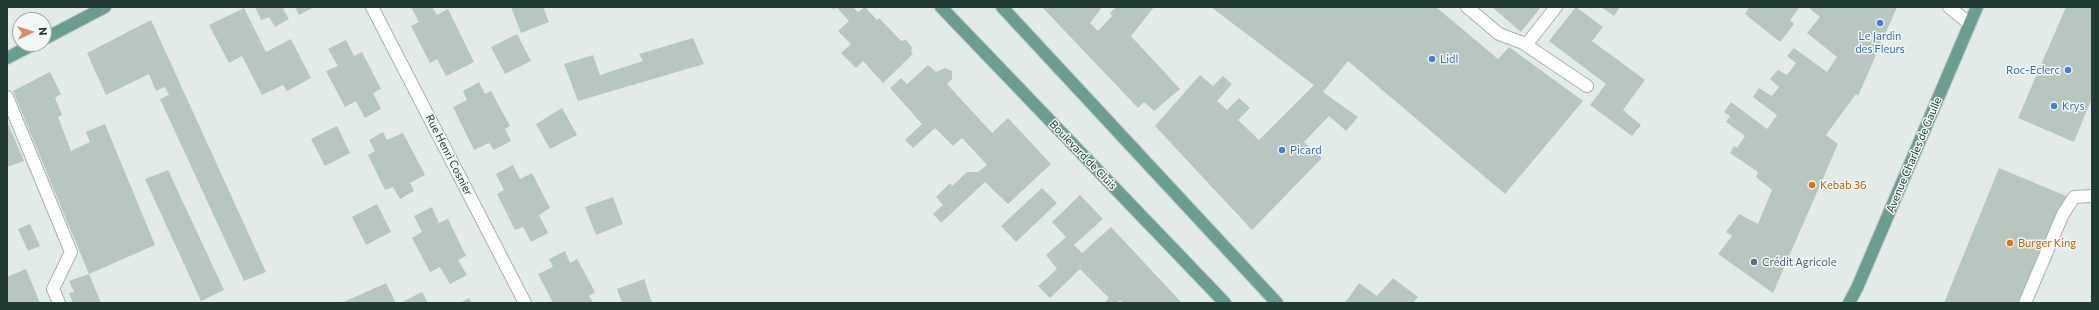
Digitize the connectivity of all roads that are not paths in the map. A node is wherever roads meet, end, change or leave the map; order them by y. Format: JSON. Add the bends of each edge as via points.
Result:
{"nodes":[{"id":1,"x":105,"y":7,"type":"edge"},
{"id":2,"x":372,"y":7,"type":"edge"},
{"id":3,"x":941,"y":7,"type":"edge"},
{"id":4,"x":1002,"y":7,"type":"edge"},
{"id":5,"x":1467,"y":7,"type":"edge"},
{"id":6,"x":1556,"y":7,"type":"edge"},
{"id":7,"x":1949,"y":7,"type":"edge"},
{"id":8,"x":1977,"y":7,"type":"edge"},
{"id":9,"x":1970,"y":24,"type":"junction"},
{"id":10,"x":52,"y":35,"type":"edge"},
{"id":11,"x":1526,"y":45,"type":"junction"},
{"id":12,"x":19,"y":52,"type":"edge"},
{"id":13,"x":7,"y":58,"type":"edge"},
{"id":14,"x":1587,"y":86,"type":"dead end"},
{"id":15,"x":7,"y":97,"type":"edge"},
{"id":16,"x":2092,"y":196,"type":"edge"},
{"id":17,"x":59,"y":303,"type":"edge"},
{"id":18,"x":525,"y":303,"type":"edge"},
{"id":19,"x":1225,"y":303,"type":"edge"},
{"id":20,"x":1278,"y":303,"type":"edge"},
{"id":21,"x":1849,"y":303,"type":"edge"},
{"id":22,"x":2025,"y":303,"type":"edge"}],
"edges":[{"from":1,"to":10,"type":"main road"},
{"from":2,"to":18,"type":"street","name":"Rue Henri Cosnier"},
{"from":3,"to":19,"type":"main road","name":"Boulevard de Cluis"},
{"from":4,"to":20,"type":"main road"},
{"from":5,"to":11,"type":"street","via":[[1499,34]]},
{"from":6,"to":11,"type":"street"},
{"from":7,"to":9,"type":"street"},
{"from":8,"to":9,"type":"main road","name":"Avenue Charles de Gaulle"},
{"from":9,"to":21,"type":"main road","name":"Avenue Charles de Gaulle","via":[[1858,288]]},
{"from":11,"to":14,"type":"street"},
{"from":12,"to":13,"type":"main road"},
{"from":15,"to":17,"type":"street","via":[[71,252],[53,289]]},
{"from":16,"to":22,"type":"street","via":[[2074,197],[2062,214]]}]}
